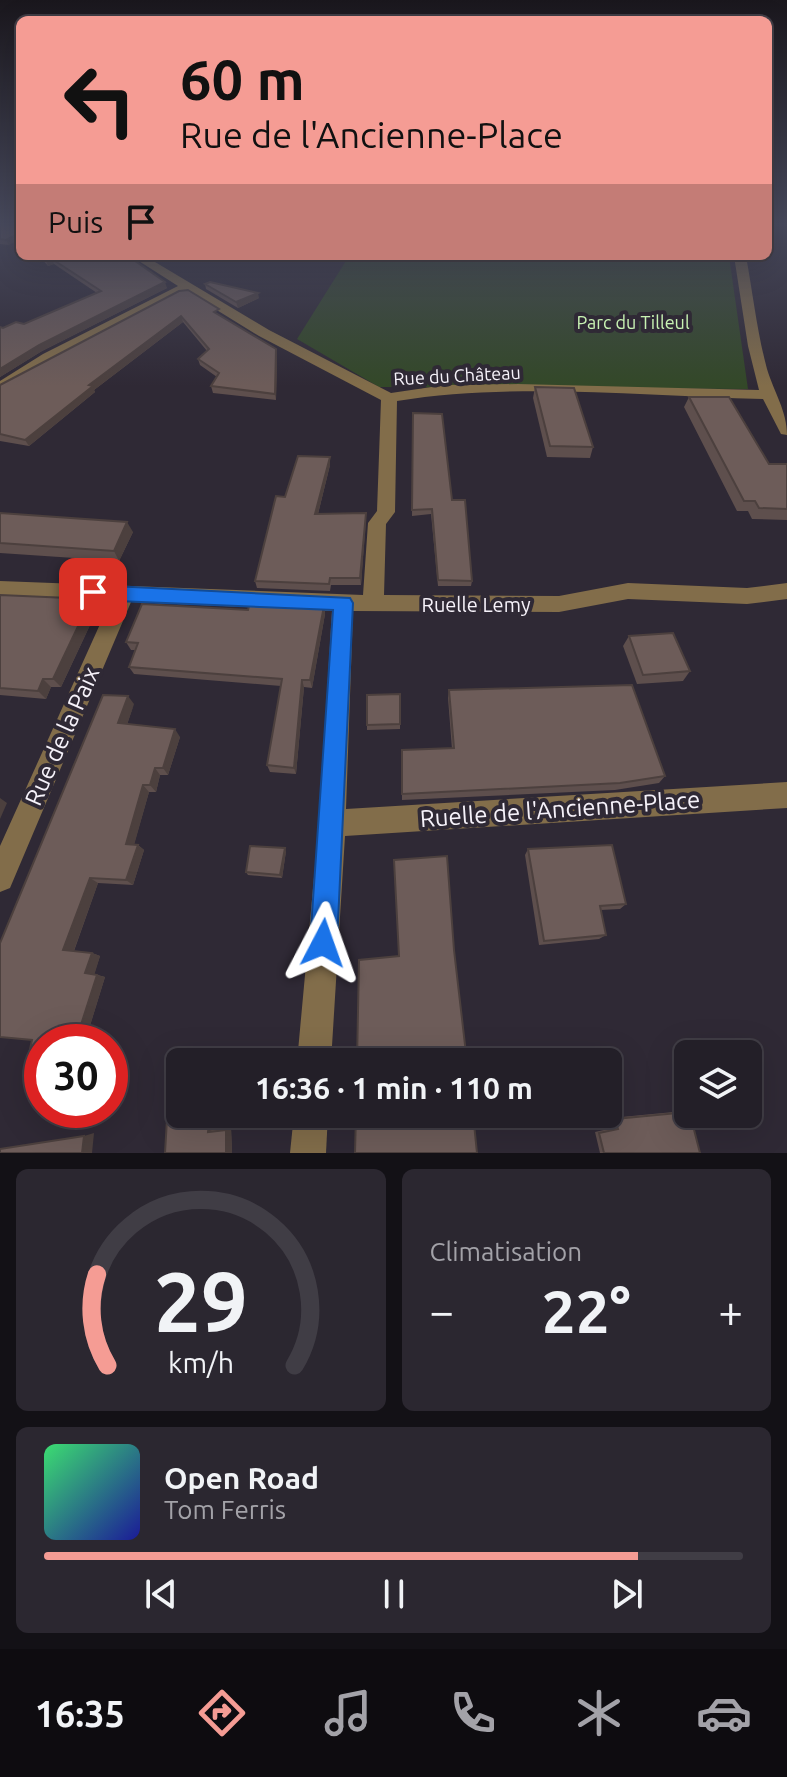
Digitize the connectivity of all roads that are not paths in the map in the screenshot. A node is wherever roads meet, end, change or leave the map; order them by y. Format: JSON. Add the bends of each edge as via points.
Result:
{"nodes":[{"id":1,"x":175,"y":279,"type":"edge"},
{"id":2,"x":744,"y":279,"type":"edge"},
{"id":3,"x":187,"y":286,"type":"junction"},
{"id":4,"x":0,"y":387,"type":"edge"},
{"id":5,"x":769,"y":395,"type":"junction"},
{"id":6,"x":389,"y":398,"type":"junction"},
{"id":7,"x":787,"y":430,"type":"edge"},
{"id":8,"x":0,"y":589,"type":"edge"},
{"id":9,"x":787,"y":591,"type":"edge"},
{"id":10,"x":124,"y":594,"type":"junction"},
{"id":11,"x":343,"y":603,"type":"junction"},
{"id":12,"x":373,"y":603,"type":"junction"},
{"id":13,"x":787,"y":795,"type":"edge"},
{"id":14,"x":332,"y":823,"type":"junction"},
{"id":15,"x":0,"y":878,"type":"edge"},
{"id":16,"x":315,"y":1048,"type":"edge"},
{"id":17,"x":310,"y":1128,"type":"edge"},
{"id":18,"x":308,"y":1153,"type":"edge"}],
"edges":[{"from":1,"to":3,"type":"street","name":"Rue du Château"},
{"from":2,"to":5,"type":"street"},
{"from":3,"to":4,"type":"street"},
{"from":3,"to":6,"type":"street","name":"Rue du Château"},
{"from":5,"to":6,"type":"street","name":"Rue du Château","via":[[518,388],[445,389]]},
{"from":5,"to":7,"type":"street"},
{"from":6,"to":12,"type":"street","via":[[386,512],[377,523]]},
{"from":8,"to":10,"type":"street","name":"Ruelle Lemy"},
{"from":9,"to":12,"type":"street","name":"Ruelle Lemy","via":[[747,596],[628,591],[559,604]]},
{"from":10,"to":11,"type":"street","name":"Ruelle Lemy"},
{"from":10,"to":15,"type":"street","name":"Rue de la Paix"},
{"from":11,"to":12,"type":"street","name":"Ruelle Lemy"},
{"from":11,"to":14,"type":"street"},
{"from":13,"to":14,"type":"street","name":"Ruelle de l'Ancienne-Place"},
{"from":14,"to":16,"type":"street"},
{"from":17,"to":18,"type":"street"}]}
